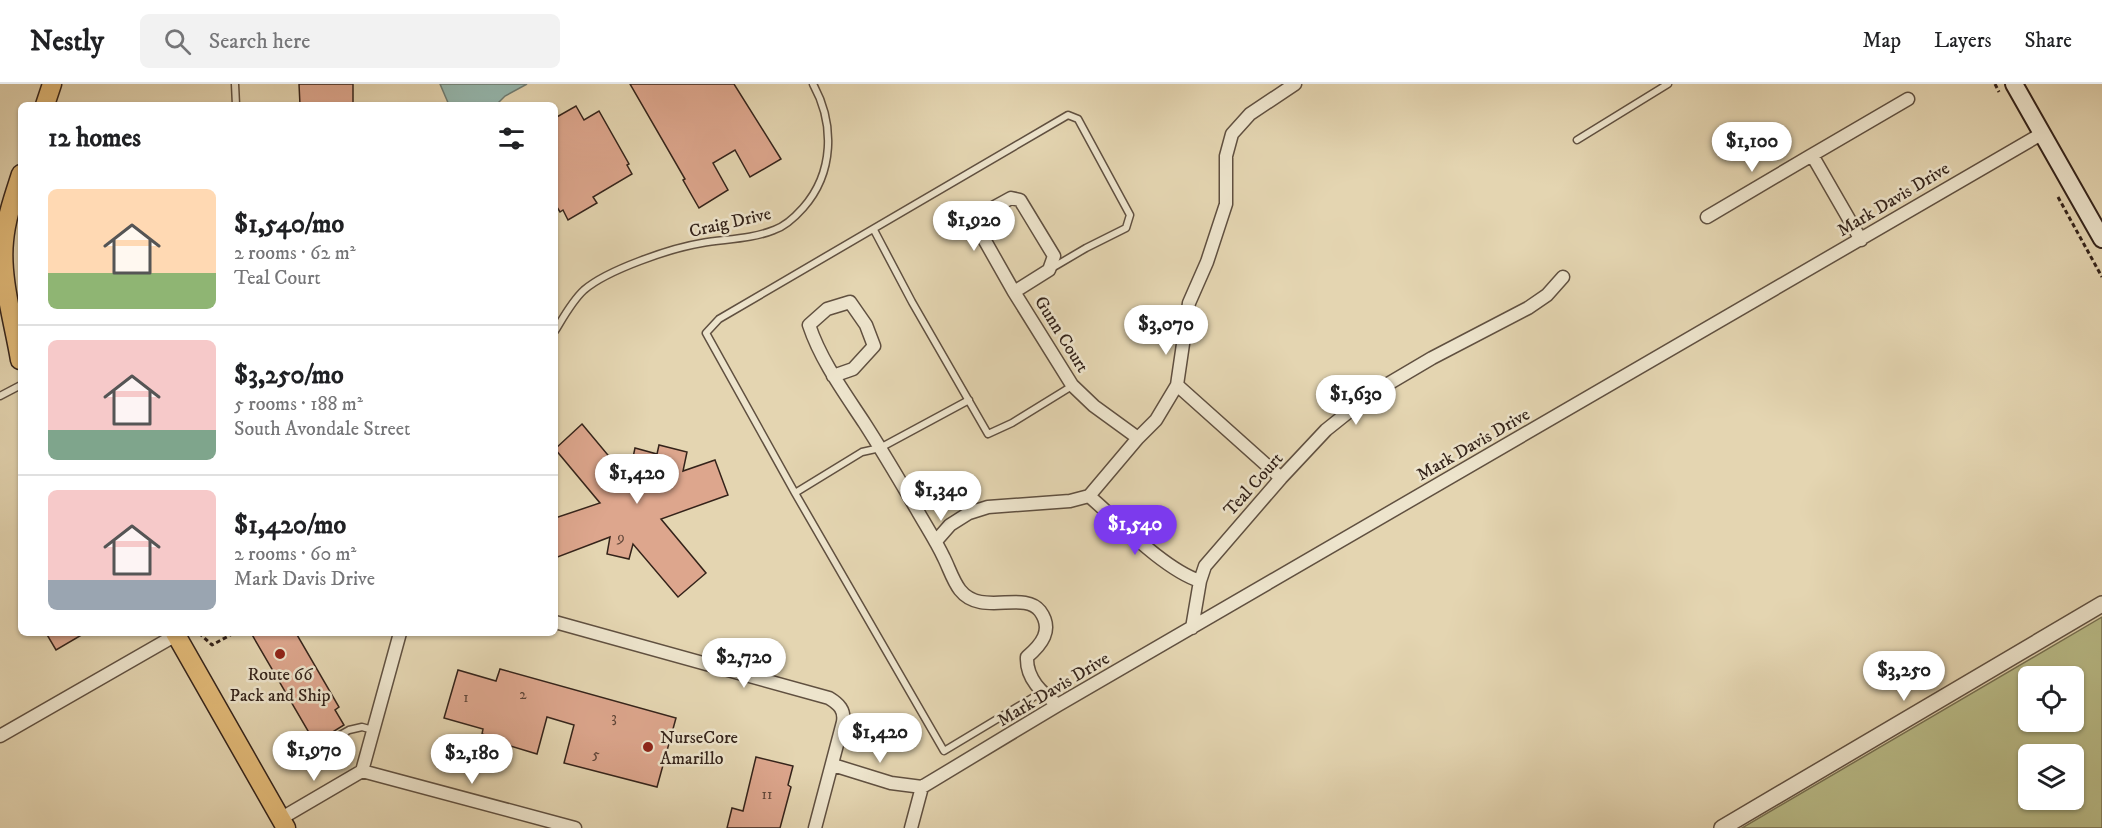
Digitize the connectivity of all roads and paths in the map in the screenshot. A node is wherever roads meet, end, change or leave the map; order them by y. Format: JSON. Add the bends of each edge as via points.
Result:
{"nodes":[{"id":1,"x":52,"y":84,"type":"edge"},
{"id":2,"x":235,"y":84,"type":"edge"},
{"id":3,"x":813,"y":84,"type":"edge"},
{"id":4,"x":1295,"y":84,"type":"edge"},
{"id":5,"x":1668,"y":84,"type":"edge"},
{"id":6,"x":2014,"y":84,"type":"edge"},
{"id":7,"x":1908,"y":99,"type":"dead end"},
{"id":8,"x":46,"y":102,"type":"edge"},
{"id":9,"x":236,"y":102,"type":"edge"},
{"id":10,"x":2043,"y":134,"type":"junction"},
{"id":11,"x":1577,"y":140,"type":"dead end"},
{"id":12,"x":1812,"y":155,"type":"junction"},
{"id":13,"x":18,"y":183,"type":"edge"},
{"id":14,"x":1707,"y":217,"type":"dead end"},
{"id":15,"x":874,"y":230,"type":"junction"},
{"id":16,"x":2102,"y":239,"type":"edge"},
{"id":17,"x":1861,"y":240,"type":"junction"},
{"id":18,"x":1049,"y":270,"type":"junction"},
{"id":19,"x":1563,"y":277,"type":"dead end"},
{"id":20,"x":1014,"y":292,"type":"junction"},
{"id":21,"x":0,"y":323,"type":"edge"},
{"id":22,"x":558,"y":327,"type":"edge"},
{"id":23,"x":18,"y":344,"type":"edge"},
{"id":24,"x":18,"y":355,"type":"edge"},
{"id":25,"x":833,"y":376,"type":"junction"},
{"id":26,"x":1072,"y":385,"type":"junction"},
{"id":27,"x":1177,"y":386,"type":"junction"},
{"id":28,"x":18,"y":387,"type":"edge"},
{"id":29,"x":0,"y":396,"type":"edge"},
{"id":30,"x":969,"y":400,"type":"junction"},
{"id":31,"x":1138,"y":438,"type":"junction"},
{"id":32,"x":880,"y":448,"type":"junction"},
{"id":33,"x":1281,"y":478,"type":"junction"},
{"id":34,"x":795,"y":493,"type":"junction"},
{"id":35,"x":1089,"y":496,"type":"junction"},
{"id":36,"x":936,"y":541,"type":"junction"},
{"id":37,"x":1200,"y":581,"type":"junction"},
{"id":38,"x":2102,"y":604,"type":"edge"},
{"id":39,"x":558,"y":623,"type":"edge"},
{"id":40,"x":1192,"y":628,"type":"junction"},
{"id":41,"x":172,"y":636,"type":"edge"},
{"id":42,"x":176,"y":636,"type":"edge"},
{"id":43,"x":202,"y":636,"type":"edge"},
{"id":44,"x":228,"y":636,"type":"edge"},
{"id":45,"x":399,"y":636,"type":"edge"},
{"id":46,"x":1042,"y":692,"type":"junction"},
{"id":47,"x":1058,"y":705,"type":"junction"},
{"id":48,"x":373,"y":730,"type":"junction"},
{"id":49,"x":0,"y":736,"type":"edge"},
{"id":50,"x":296,"y":760,"type":"dead end"},
{"id":51,"x":833,"y":765,"type":"junction"},
{"id":52,"x":322,"y":766,"type":"dead end"},
{"id":53,"x":362,"y":771,"type":"junction"},
{"id":54,"x":314,"y":773,"type":"dead end"},
{"id":55,"x":922,"y":788,"type":"junction"},
{"id":56,"x":283,"y":823,"type":"edge"},
{"id":57,"x":561,"y":826,"type":"edge"},
{"id":58,"x":575,"y":828,"type":"edge"},
{"id":59,"x":815,"y":828,"type":"edge"},
{"id":60,"x":911,"y":828,"type":"edge"},
{"id":61,"x":1722,"y":828,"type":"edge"}],
"edges":[{"from":1,"to":8,"type":"main road"},
{"from":2,"to":9,"type":"lane"},
{"from":3,"to":22,"type":"lane","name":"Craig Drive","via":[[826,120],[828,155],[822,182],[792,219],[775,230],[664,252],[601,278],[583,291]]},
{"from":4,"to":27,"type":"street","via":[[1250,114],[1232,135],[1226,156],[1227,204],[1189,303]]},
{"from":5,"to":11,"type":"lane"},
{"from":6,"to":10,"type":"main road"},
{"from":7,"to":12,"type":"street"},
{"from":10,"to":16,"type":"main road"},
{"from":10,"to":17,"type":"street","name":"Mark Davis Drive"},
{"from":12,"to":14,"type":"street"},
{"from":12,"to":17,"type":"street"},
{"from":13,"to":23,"type":"main road","via":[[4,242],[5,276]]},
{"from":15,"to":18,"type":"lane","via":[[1068,116],[1078,119],[1130,214],[1126,228]]},
{"from":15,"to":30,"type":"lane"},
{"from":15,"to":34,"type":"lane","via":[[719,319],[706,333]]},
{"from":17,"to":40,"type":"street","name":"Mark Davis Drive"},
{"from":18,"to":20,"type":"street","name":"Gunn Court"},
{"from":18,"to":20,"type":"street","name":"Gunn Court","via":[[1054,256],[1020,200],[1011,198],[980,215],[976,225]]},
{"from":19,"to":33,"type":"street","name":"Teal Court","via":[[1548,295],[1528,308],[1371,394],[1326,430]]},
{"from":20,"to":26,"type":"street","name":"Gunn Court"},
{"from":21,"to":24,"type":"main road"},
{"from":25,"to":25,"type":"street","via":[[816,347],[809,325],[827,309],[850,302],[866,325],[874,346],[853,369]]},
{"from":25,"to":32,"type":"street"},
{"from":26,"to":30,"type":"lane","via":[[988,434]]},
{"from":26,"to":31,"type":"street","name":"Gunn Court"},
{"from":27,"to":31,"type":"street"},
{"from":27,"to":33,"type":"street"},
{"from":28,"to":29,"type":"lane"},
{"from":30,"to":32,"type":"lane"},
{"from":31,"to":35,"type":"street"},
{"from":32,"to":34,"type":"lane","via":[[862,452]]},
{"from":32,"to":36,"type":"street"},
{"from":33,"to":37,"type":"street","name":"Teal Court","via":[[1205,566]]},
{"from":34,"to":46,"type":"lane","via":[[944,751]]},
{"from":35,"to":36,"type":"street","via":[[988,507],[950,525]]},
{"from":35,"to":37,"type":"street","via":[[1160,558],[1186,577]]},
{"from":36,"to":46,"type":"street","via":[[961,591],[976,602],[1026,603],[1038,609],[1047,632],[1040,646],[1027,657],[1026,670]]},
{"from":37,"to":40,"type":"street","name":"Teal Court"},
{"from":38,"to":61,"type":"street"},
{"from":39,"to":51,"type":"street","via":[[829,698],[844,716]]},
{"from":40,"to":47,"type":"street","name":"Mark Davis Drive"},
{"from":41,"to":49,"type":"street"},
{"from":42,"to":56,"type":"main road"},
{"from":43,"to":44,"type":"path","via":[[212,645]]},
{"from":45,"to":48,"type":"street"},
{"from":46,"to":47,"type":"street"},
{"from":47,"to":55,"type":"street","name":"Mark Davis Drive"},
{"from":48,"to":50,"type":"lane","via":[[349,730]]},
{"from":48,"to":53,"type":"street"},
{"from":51,"to":55,"type":"street"},
{"from":51,"to":59,"type":"street"},
{"from":52,"to":54,"type":"path"},
{"from":53,"to":56,"type":"street"},
{"from":53,"to":57,"type":"street"},
{"from":55,"to":60,"type":"street"},
{"from":57,"to":58,"type":"street"}]}
